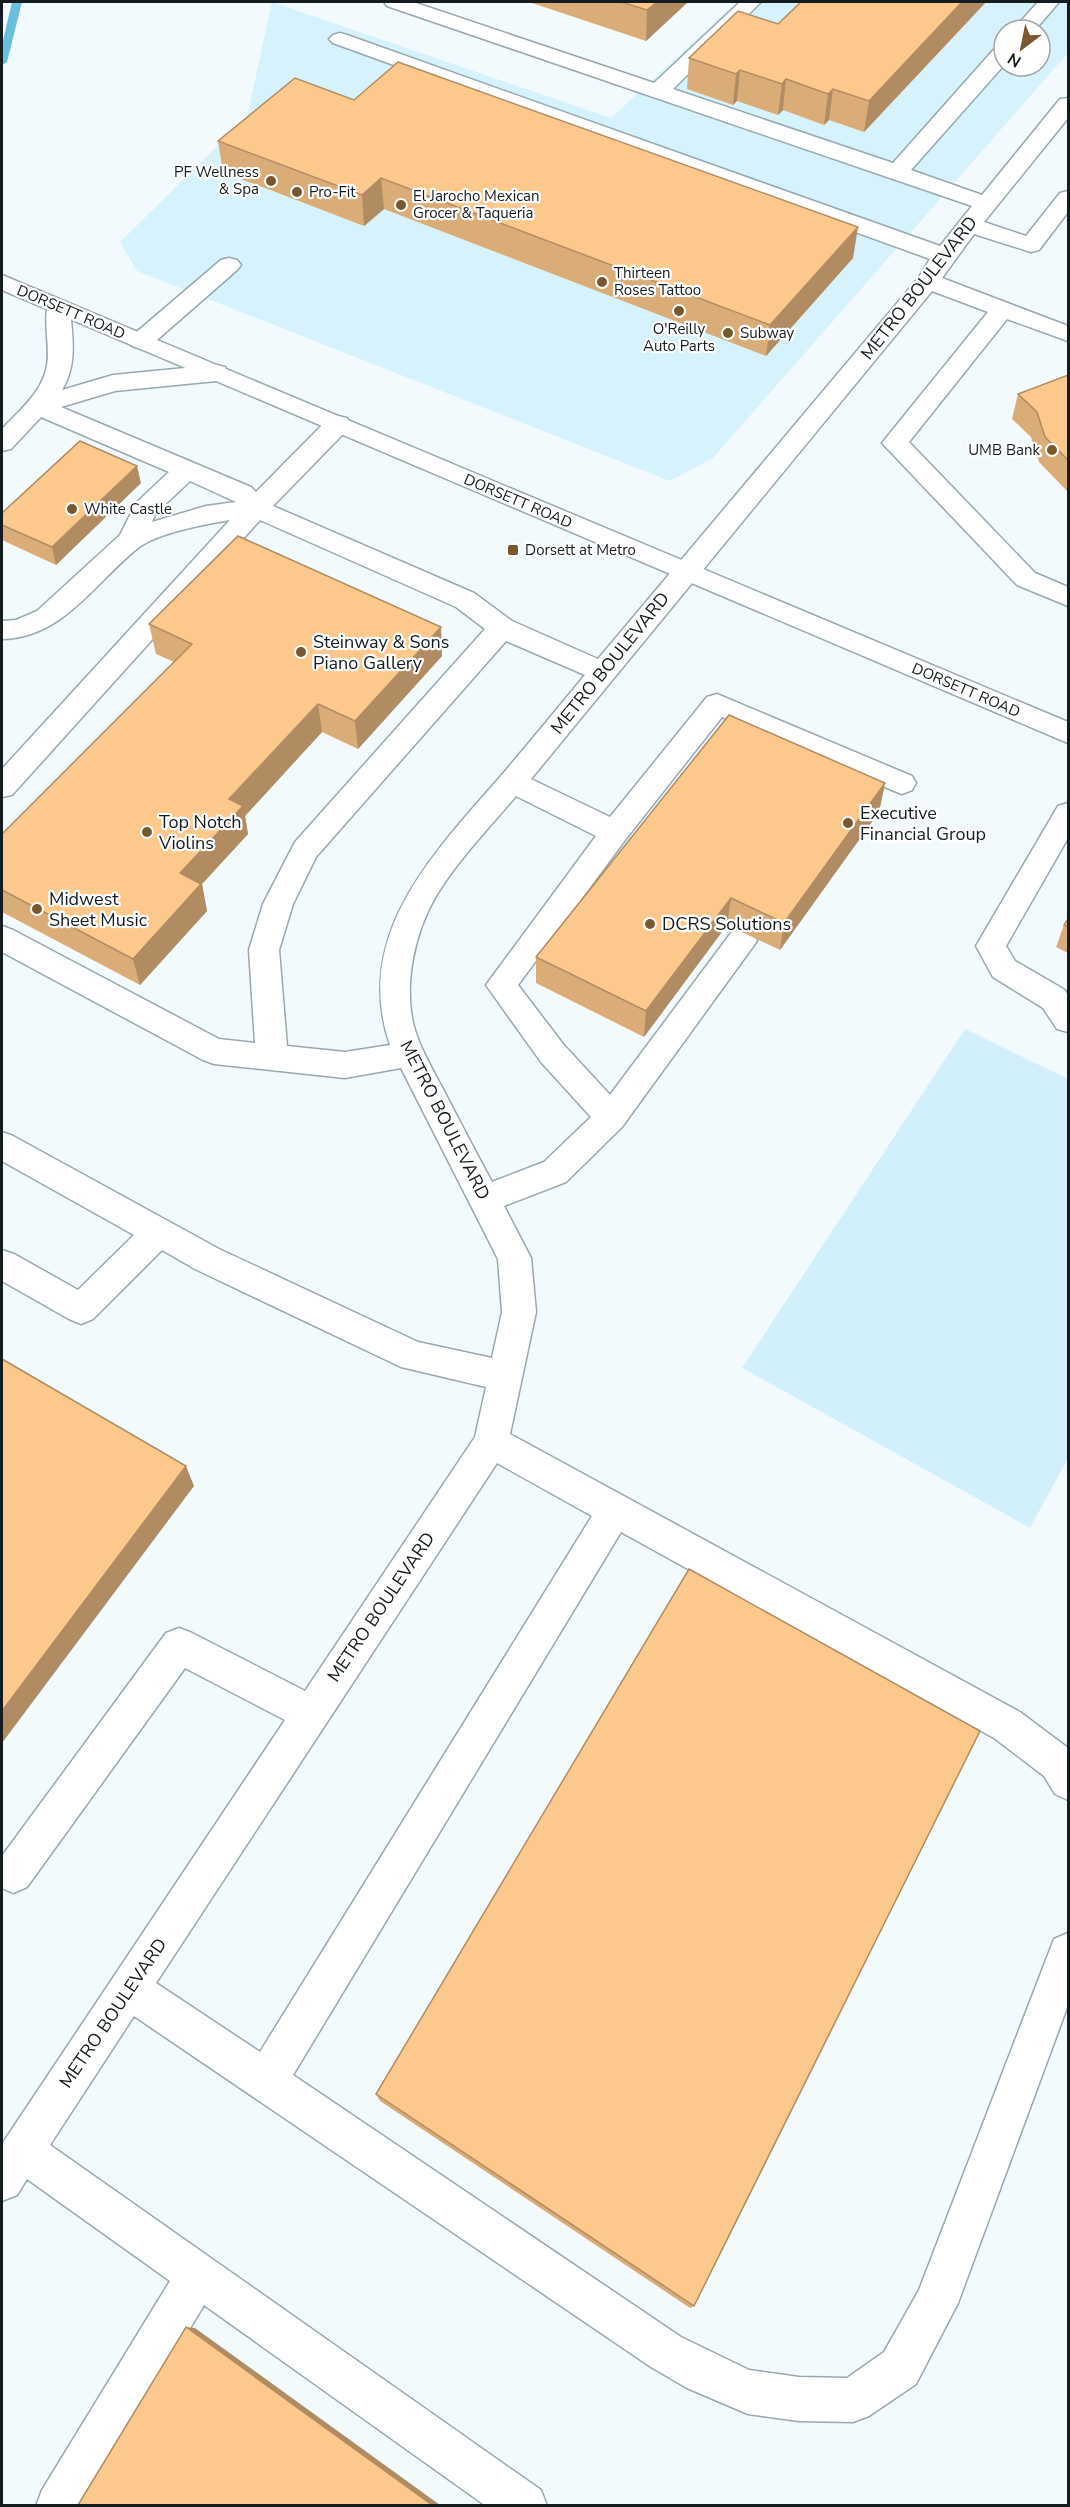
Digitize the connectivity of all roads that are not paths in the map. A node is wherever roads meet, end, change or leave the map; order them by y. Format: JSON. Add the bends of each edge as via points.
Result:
{"nodes":[{"id":1,"x":394,"y":2,"type":"edge"},
{"id":2,"x":751,"y":2,"type":"edge"},
{"id":3,"x":1049,"y":2,"type":"edge"},
{"id":4,"x":1035,"y":18,"type":"edge"},
{"id":5,"x":340,"y":39,"type":"dead end"},
{"id":6,"x":992,"y":65,"type":"edge"},
{"id":7,"x":658,"y":91,"type":"junction"},
{"id":8,"x":1068,"y":104,"type":"edge"},
{"id":9,"x":897,"y":172,"type":"junction"},
{"id":10,"x":1068,"y":198,"type":"edge"},
{"id":11,"x":987,"y":204,"type":"junction"},
{"id":12,"x":969,"y":225,"type":"junction"},
{"id":13,"x":944,"y":256,"type":"junction"},
{"id":14,"x":229,"y":265,"type":"dead end"},
{"id":15,"x":928,"y":281,"type":"junction"},
{"id":16,"x":2,"y":282,"type":"edge"},
{"id":17,"x":58,"y":307,"type":"junction"},
{"id":18,"x":1003,"y":309,"type":"junction"},
{"id":19,"x":1068,"y":334,"type":"edge"},
{"id":20,"x":141,"y":341,"type":"junction"},
{"id":21,"x":216,"y":373,"type":"junction"},
{"id":22,"x":37,"y":406,"type":"junction"},
{"id":23,"x":338,"y":424,"type":"junction"},
{"id":24,"x":2,"y":444,"type":"edge"},
{"id":25,"x":186,"y":470,"type":"junction"},
{"id":26,"x":256,"y":508,"type":"junction"},
{"id":27,"x":131,"y":540,"type":"junction"},
{"id":28,"x":685,"y":572,"type":"junction"},
{"id":29,"x":1068,"y":597,"type":"edge"},
{"id":30,"x":502,"y":628,"type":"junction"},
{"id":31,"x":2,"y":630,"type":"edge"},
{"id":32,"x":604,"y":672,"type":"junction"},
{"id":33,"x":1068,"y":733,"type":"edge"},
{"id":34,"x":513,"y":782,"type":"junction"},
{"id":35,"x":902,"y":783,"type":"dead end"},
{"id":36,"x":2,"y":787,"type":"edge"},
{"id":37,"x":1068,"y":814,"type":"edge"},
{"id":38,"x":615,"y":832,"type":"junction"},
{"id":39,"x":2,"y":938,"type":"edge"},
{"id":40,"x":742,"y":941,"type":"edge"},
{"id":41,"x":1068,"y":1020,"type":"edge"},
{"id":42,"x":410,"y":1054,"type":"junction"},
{"id":43,"x":272,"y":1058,"type":"junction"},
{"id":44,"x":611,"y":1118,"type":"junction"},
{"id":45,"x":2,"y":1145,"type":"edge"},
{"id":46,"x":485,"y":1199,"type":"junction"},
{"id":47,"x":159,"y":1232,"type":"junction"},
{"id":48,"x":2,"y":1264,"type":"edge"},
{"id":49,"x":504,"y":1376,"type":"junction"},
{"id":50,"x":491,"y":1442,"type":"junction"},
{"id":51,"x":615,"y":1510,"type":"junction"},
{"id":52,"x":311,"y":1714,"type":"junction"},
{"id":53,"x":1068,"y":1782,"type":"edge"},
{"id":54,"x":13,"y":1873,"type":"dead end"},
{"id":55,"x":1068,"y":1953,"type":"edge"},
{"id":56,"x":130,"y":1989,"type":"junction"},
{"id":57,"x":266,"y":2080,"type":"junction"},
{"id":58,"x":11,"y":2165,"type":"edge"},
{"id":59,"x":198,"y":2275,"type":"junction"},
{"id":60,"x":58,"y":2505,"type":"edge"},
{"id":61,"x":525,"y":2505,"type":"edge"}],
"edges":[{"from":1,"to":7,"type":"street"},
{"from":2,"to":7,"type":"street"},
{"from":3,"to":4,"type":"street"},
{"from":5,"to":13,"type":"street"},
{"from":6,"to":9,"type":"street"},
{"from":7,"to":9,"type":"street"},
{"from":8,"to":11,"type":"street","name":"METRO BOULEVARD"},
{"from":9,"to":11,"type":"street"},
{"from":10,"to":12,"type":"street","via":[[1031,245]]},
{"from":11,"to":12,"type":"street","name":"METRO BOULEVARD"},
{"from":12,"to":13,"type":"street","name":"METRO BOULEVARD"},
{"from":13,"to":15,"type":"street","name":"METRO BOULEVARD"},
{"from":14,"to":20,"type":"street"},
{"from":15,"to":18,"type":"street"},
{"from":15,"to":28,"type":"street","name":"METRO BOULEVARD"},
{"from":16,"to":17,"type":"street","name":"DORSETT ROAD"},
{"from":17,"to":20,"type":"street","name":"DORSETT ROAD"},
{"from":17,"to":22,"type":"street","via":[[57,377]]},
{"from":18,"to":19,"type":"street"},
{"from":18,"to":29,"type":"street","via":[[895,443],[1026,579]]},
{"from":20,"to":21,"type":"street","name":"DORSETT ROAD"},
{"from":21,"to":22,"type":"street","via":[[113,383]]},
{"from":21,"to":23,"type":"street","name":"DORSETT ROAD"},
{"from":22,"to":24,"type":"street"},
{"from":22,"to":25,"type":"street"},
{"from":23,"to":26,"type":"street"},
{"from":23,"to":28,"type":"street","name":"DORSETT ROAD"},
{"from":25,"to":26,"type":"street","via":[[242,492]]},
{"from":25,"to":27,"type":"street","via":[[145,509]]},
{"from":26,"to":27,"type":"street","via":[[164,526]]},
{"from":26,"to":30,"type":"street","via":[[465,600]]},
{"from":26,"to":36,"type":"street"},
{"from":27,"to":31,"type":"street","via":[[46,618],[19,629]]},
{"from":28,"to":32,"type":"street","name":"METRO BOULEVARD"},
{"from":28,"to":33,"type":"street","name":"DORSETT ROAD"},
{"from":30,"to":32,"type":"street"},
{"from":30,"to":43,"type":"street","via":[[305,850],[278,904],[264,950]]},
{"from":32,"to":34,"type":"street","name":"METRO BOULEVARD"},
{"from":34,"to":38,"type":"street"},
{"from":34,"to":42,"type":"street","name":"METRO BOULEVARD","via":[[451,853],[424,889],[412,915],[400,950],[394,990],[398,1023]]},
{"from":35,"to":38,"type":"street","via":[[717,704]]},
{"from":37,"to":41,"type":"street","via":[[990,946],[1004,969],[1054,999]]},
{"from":38,"to":44,"type":"street","via":[[501,984],[552,1053]]},
{"from":39,"to":43,"type":"street","via":[[214,1051]]},
{"from":40,"to":44,"type":"street"},
{"from":42,"to":43,"type":"street","via":[[345,1065]]},
{"from":42,"to":46,"type":"street","name":"METRO BOULEVARD"},
{"from":44,"to":46,"type":"street","via":[[555,1172]]},
{"from":45,"to":47,"type":"street"},
{"from":46,"to":49,"type":"street","name":"METRO BOULEVARD","via":[[514,1258],[519,1312]]},
{"from":47,"to":48,"type":"street","via":[[81,1309]]},
{"from":47,"to":49,"type":"street","via":[[207,1259],[413,1356]]},
{"from":49,"to":50,"type":"street","name":"METRO BOULEVARD"},
{"from":50,"to":51,"type":"street"},
{"from":50,"to":52,"type":"street","name":"METRO BOULEVARD"},
{"from":51,"to":53,"type":"street","via":[[1007,1725],[1057,1763]]},
{"from":51,"to":57,"type":"street"},
{"from":52,"to":54,"type":"street","via":[[179,1646]]},
{"from":52,"to":56,"type":"street","name":"METRO BOULEVARD"},
{"from":55,"to":57,"type":"street","via":[[936,2302],[900,2368],[853,2400],[799,2399],[748,2392],[666,2352]]},
{"from":56,"to":57,"type":"street"},
{"from":56,"to":58,"type":"street","name":"METRO BOULEVARD"},
{"from":58,"to":59,"type":"street"},
{"from":59,"to":60,"type":"street"},
{"from":59,"to":61,"type":"street"}]}
